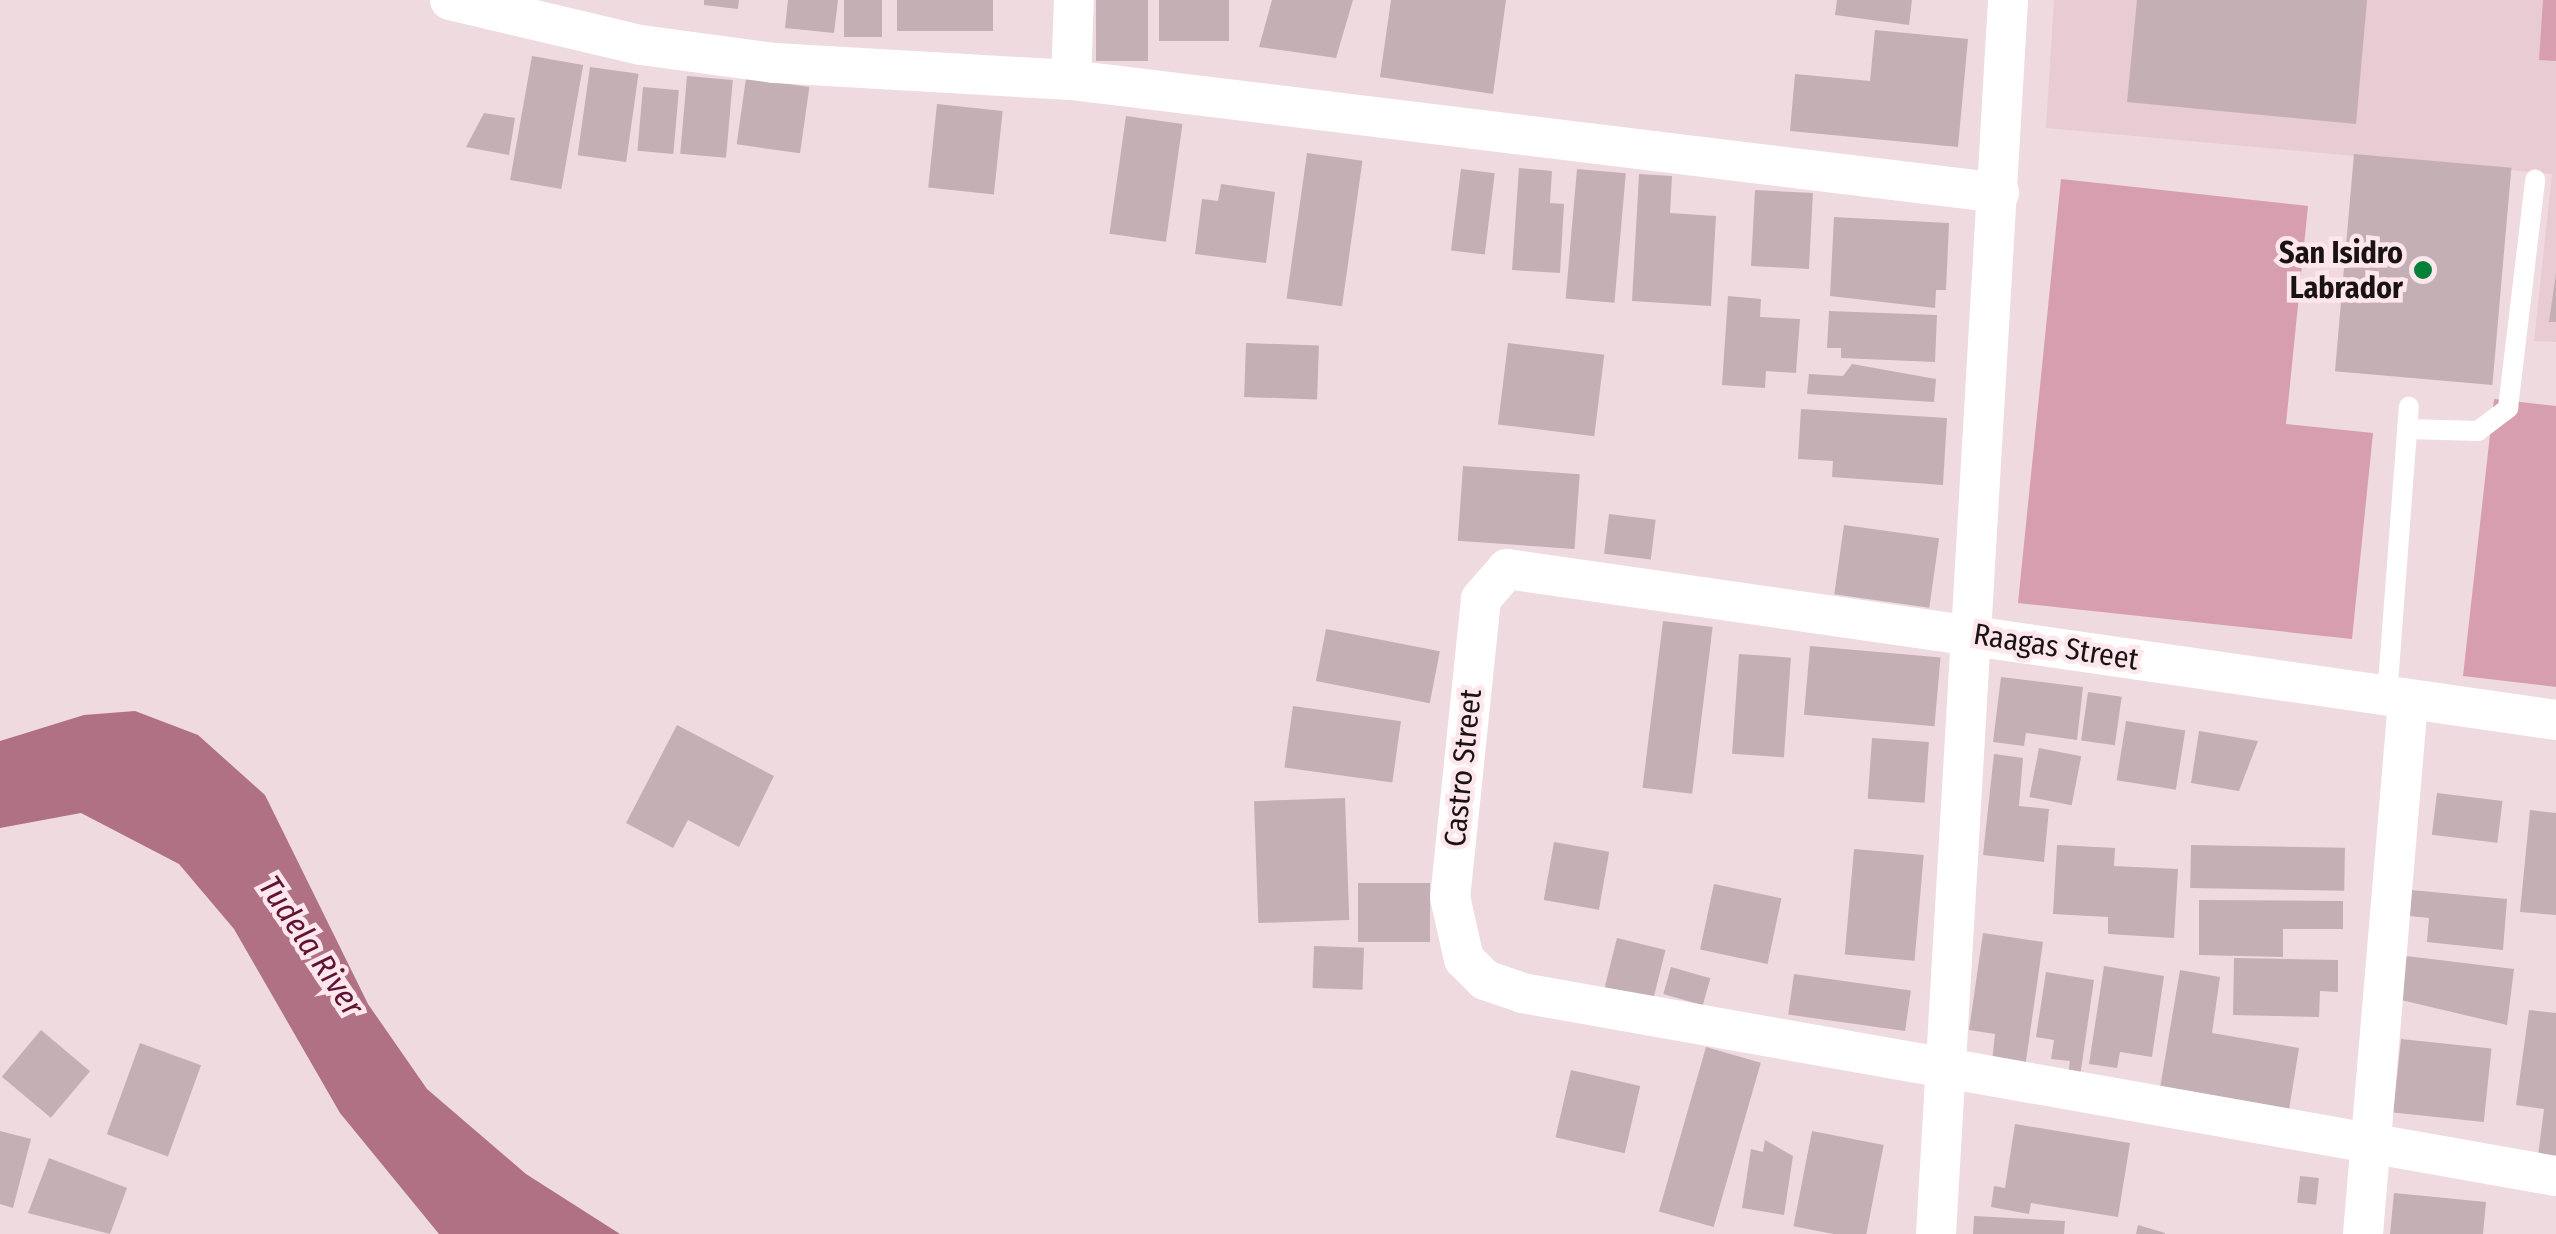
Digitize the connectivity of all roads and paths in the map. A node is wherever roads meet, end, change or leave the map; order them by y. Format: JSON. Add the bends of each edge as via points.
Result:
{"nodes":[{"id":1,"x":450,"y":0,"type":"edge"},
{"id":2,"x":1074,"y":0,"type":"edge"},
{"id":3,"x":2008,"y":0,"type":"edge"},
{"id":4,"x":1070,"y":80,"type":"junction"},
{"id":5,"x":2535,"y":180,"type":"dead end"},
{"id":6,"x":1999,"y":193,"type":"junction"},
{"id":7,"x":2409,"y":407,"type":"dead end"},
{"id":8,"x":2407,"y":429,"type":"junction"},
{"id":9,"x":1557,"y":572,"type":"joint"},
{"id":10,"x":1977,"y":635,"type":"junction"},
{"id":11,"x":2398,"y":699,"type":"junction"},
{"id":12,"x":2556,"y":720,"type":"edge"},
{"id":13,"x":1944,"y":1073,"type":"junction"},
{"id":14,"x":2368,"y":1146,"type":"junction"},
{"id":15,"x":2556,"y":1176,"type":"edge"},
{"id":16,"x":1936,"y":1234,"type":"edge"},
{"id":17,"x":2363,"y":1234,"type":"edge"}],
"edges":[{"from":1,"to":4,"type":"street","via":[[640,45],[756,60]]},
{"from":2,"to":4,"type":"street"},
{"from":3,"to":6,"type":"street"},
{"from":4,"to":6,"type":"street"},
{"from":5,"to":8,"type":"lane","via":[[2511,403],[2478,432]]},
{"from":6,"to":10,"type":"street"},
{"from":7,"to":8,"type":"lane"},
{"from":8,"to":11,"type":"lane"},
{"from":9,"to":10,"type":"street","name":"Raagas Street"},
{"from":9,"to":13,"type":"street","name":"Castro Street","via":[[1507,568],[1480,598],[1450,898],[1464,959],[1485,980],[1522,993]]},
{"from":10,"to":11,"type":"street","name":"Raagas Street"},
{"from":10,"to":13,"type":"street"},
{"from":11,"to":12,"type":"street","name":"Raagas Street"},
{"from":11,"to":14,"type":"street"},
{"from":13,"to":14,"type":"street"},
{"from":13,"to":16,"type":"street"},
{"from":14,"to":15,"type":"street"},
{"from":14,"to":17,"type":"street"}]}
